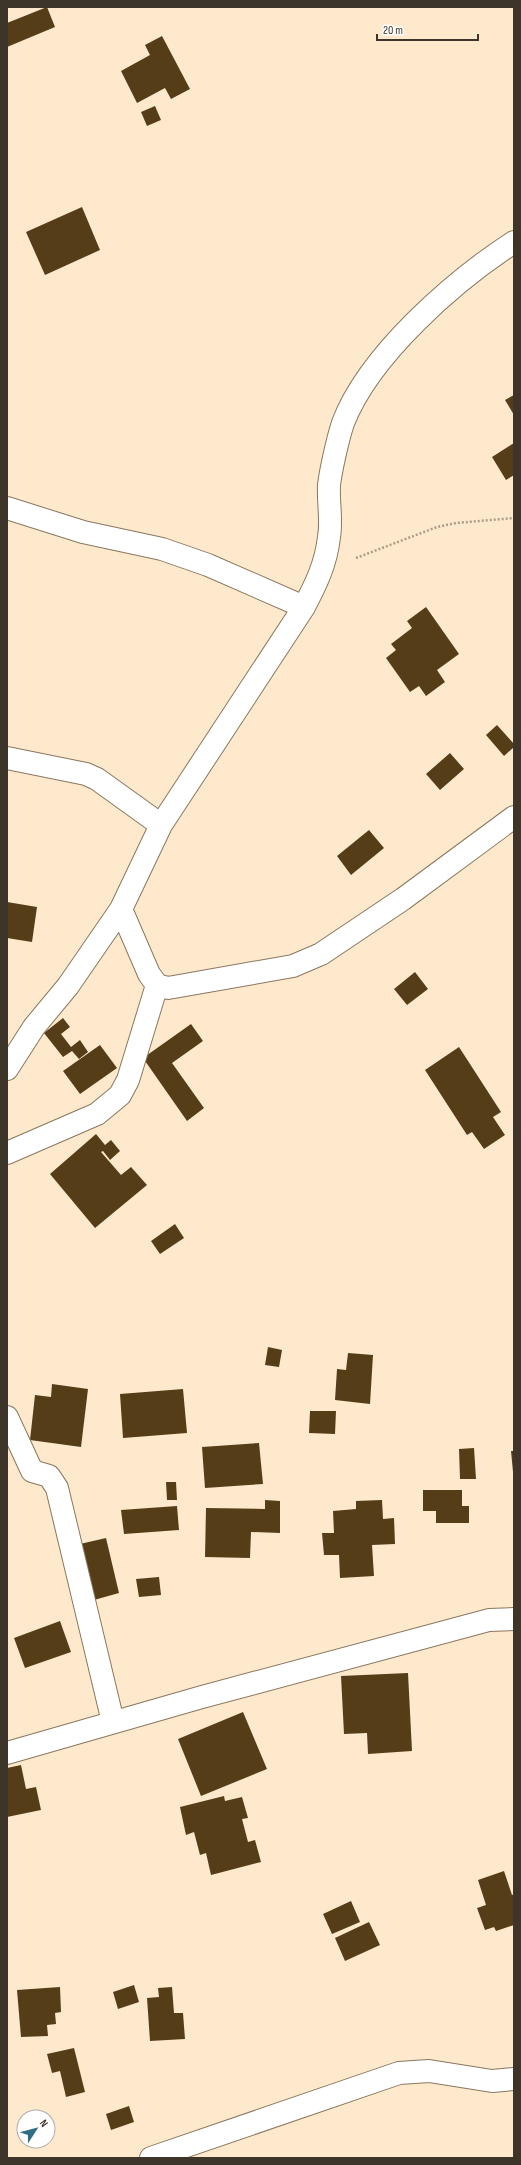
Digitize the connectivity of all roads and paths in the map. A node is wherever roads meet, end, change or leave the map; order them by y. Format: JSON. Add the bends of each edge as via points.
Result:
{"nodes":[{"id":1,"x":514,"y":242,"type":"edge"},
{"id":2,"x":7,"y":508,"type":"edge"},
{"id":3,"x":514,"y":518,"type":"edge"},
{"id":4,"x":322,"y":572,"type":"junction"},
{"id":5,"x":304,"y":607,"type":"junction"},
{"id":6,"x":7,"y":758,"type":"edge"},
{"id":7,"x":514,"y":817,"type":"edge"},
{"id":8,"x":161,"y":825,"type":"junction"},
{"id":9,"x":121,"y":909,"type":"junction"},
{"id":10,"x":157,"y":985,"type":"junction"},
{"id":11,"x":7,"y":1069,"type":"edge"},
{"id":12,"x":7,"y":1153,"type":"edge"},
{"id":13,"x":7,"y":1417,"type":"edge"},
{"id":14,"x":514,"y":1619,"type":"edge"},
{"id":15,"x":113,"y":1722,"type":"junction"},
{"id":16,"x":7,"y":1753,"type":"edge"},
{"id":17,"x":514,"y":2079,"type":"edge"},
{"id":18,"x":151,"y":2158,"type":"edge"}],
"edges":[{"from":1,"to":4,"type":"street","via":[[409,326],[366,382],[343,423],[329,485],[330,536]]},
{"from":2,"to":5,"type":"street","via":[[83,532],[162,549],[208,565]]},
{"from":3,"to":4,"type":"path","via":[[436,527]]},
{"from":4,"to":5,"type":"street"},
{"from":5,"to":8,"type":"street"},
{"from":6,"to":8,"type":"street","via":[[86,774],[97,779]]},
{"from":7,"to":10,"type":"street","via":[[321,954],[293,966],[168,988]]},
{"from":8,"to":9,"type":"street"},
{"from":9,"to":10,"type":"street","via":[[149,974]]},
{"from":9,"to":11,"type":"street","via":[[68,986],[34,1027]]},
{"from":10,"to":12,"type":"street","via":[[128,1080],[120,1095],[97,1114]]},
{"from":13,"to":15,"type":"street","via":[[32,1471],[49,1476],[57,1488]]},
{"from":14,"to":15,"type":"street","via":[[489,1620]]},
{"from":15,"to":16,"type":"street"},
{"from":17,"to":18,"type":"street","via":[[492,2081],[429,2071],[399,2073]]}]}
